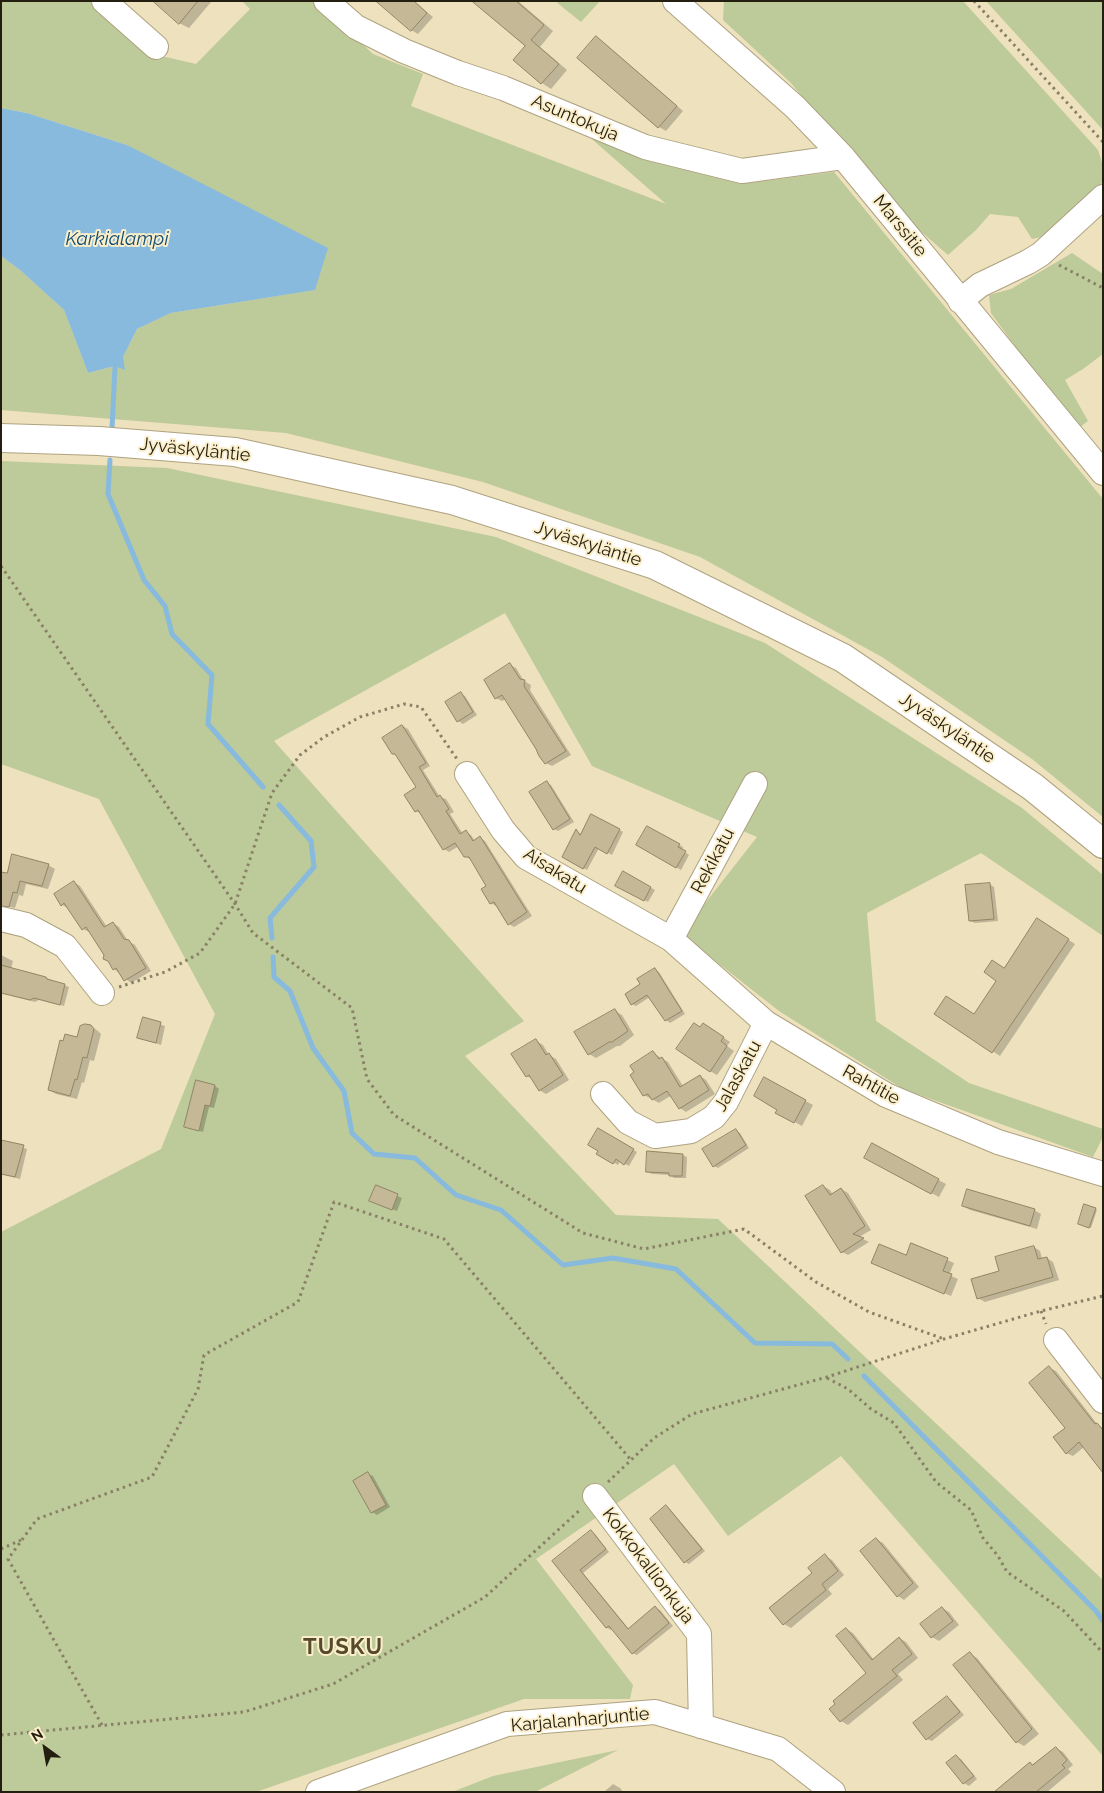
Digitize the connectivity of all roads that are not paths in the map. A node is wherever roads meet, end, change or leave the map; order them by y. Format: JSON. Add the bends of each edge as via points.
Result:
{"nodes":[{"id":1,"x":104,"y":1,"type":"edge"},
{"id":2,"x":326,"y":1,"type":"edge"},
{"id":3,"x":675,"y":1,"type":"edge"},
{"id":4,"x":156,"y":48,"type":"dead end"},
{"id":5,"x":843,"y":157,"type":"junction"},
{"id":6,"x":1103,"y":197,"type":"edge"},
{"id":7,"x":960,"y":301,"type":"junction"},
{"id":8,"x":1,"y":438,"type":"edge"},
{"id":9,"x":1103,"y":473,"type":"edge"},
{"id":10,"x":467,"y":774,"type":"road end"},
{"id":11,"x":755,"y":784,"type":"dead end"},
{"id":12,"x":1103,"y":844,"type":"edge"},
{"id":13,"x":1,"y":919,"type":"edge"},
{"id":14,"x":671,"y":939,"type":"junction"},
{"id":15,"x":102,"y":993,"type":"road end"},
{"id":16,"x":766,"y":1023,"type":"junction"},
{"id":17,"x":603,"y":1094,"type":"dead end"},
{"id":18,"x":1103,"y":1174,"type":"edge"},
{"id":19,"x":1056,"y":1340,"type":"dead end"},
{"id":20,"x":1103,"y":1401,"type":"edge"},
{"id":21,"x":596,"y":1496,"type":"road end"},
{"id":22,"x":701,"y":1726,"type":"junction"},
{"id":23,"x":318,"y":1792,"type":"edge"},
{"id":24,"x":833,"y":1792,"type":"edge"}],
"edges":[{"from":1,"to":4,"type":"street"},
{"from":2,"to":5,"type":"street","name":"Asuntokuja","via":[[356,27],[404,51],[645,147],[742,171]]},
{"from":3,"to":5,"type":"street","name":"Marssitie","via":[[794,107]]},
{"from":5,"to":7,"type":"street","name":"Marssitie"},
{"from":6,"to":7,"type":"street","via":[[1041,254],[980,286]]},
{"from":7,"to":9,"type":"street","name":"Marssitie"},
{"from":8,"to":12,"type":"highway","name":"Jyväskyläntie","via":[[99,441],[235,452],[452,500],[655,565],[843,658],[1033,788]]},
{"from":10,"to":14,"type":"street","name":"Aisakatu","via":[[503,830],[526,857]]},
{"from":11,"to":14,"type":"street","name":"Rekikatu"},
{"from":13,"to":15,"type":"street","via":[[26,925],[65,946]]},
{"from":14,"to":16,"type":"street","name":"Rahtitie"},
{"from":16,"to":17,"type":"street","name":"Jalaskatu","via":[[726,1102],[714,1117],[691,1132],[655,1136],[628,1122]]},
{"from":16,"to":18,"type":"street","name":"Rahtitie","via":[[886,1095],[998,1142]]},
{"from":19,"to":20,"type":"street"},
{"from":21,"to":22,"type":"street","name":"Kokkokallionkuja","via":[[699,1634]]},
{"from":22,"to":23,"type":"street","name":"Karjalanharjuntie","via":[[655,1712],[507,1724]]},
{"from":22,"to":24,"type":"street","name":"Karjalanharjuntie","via":[[778,1749]]}]}
